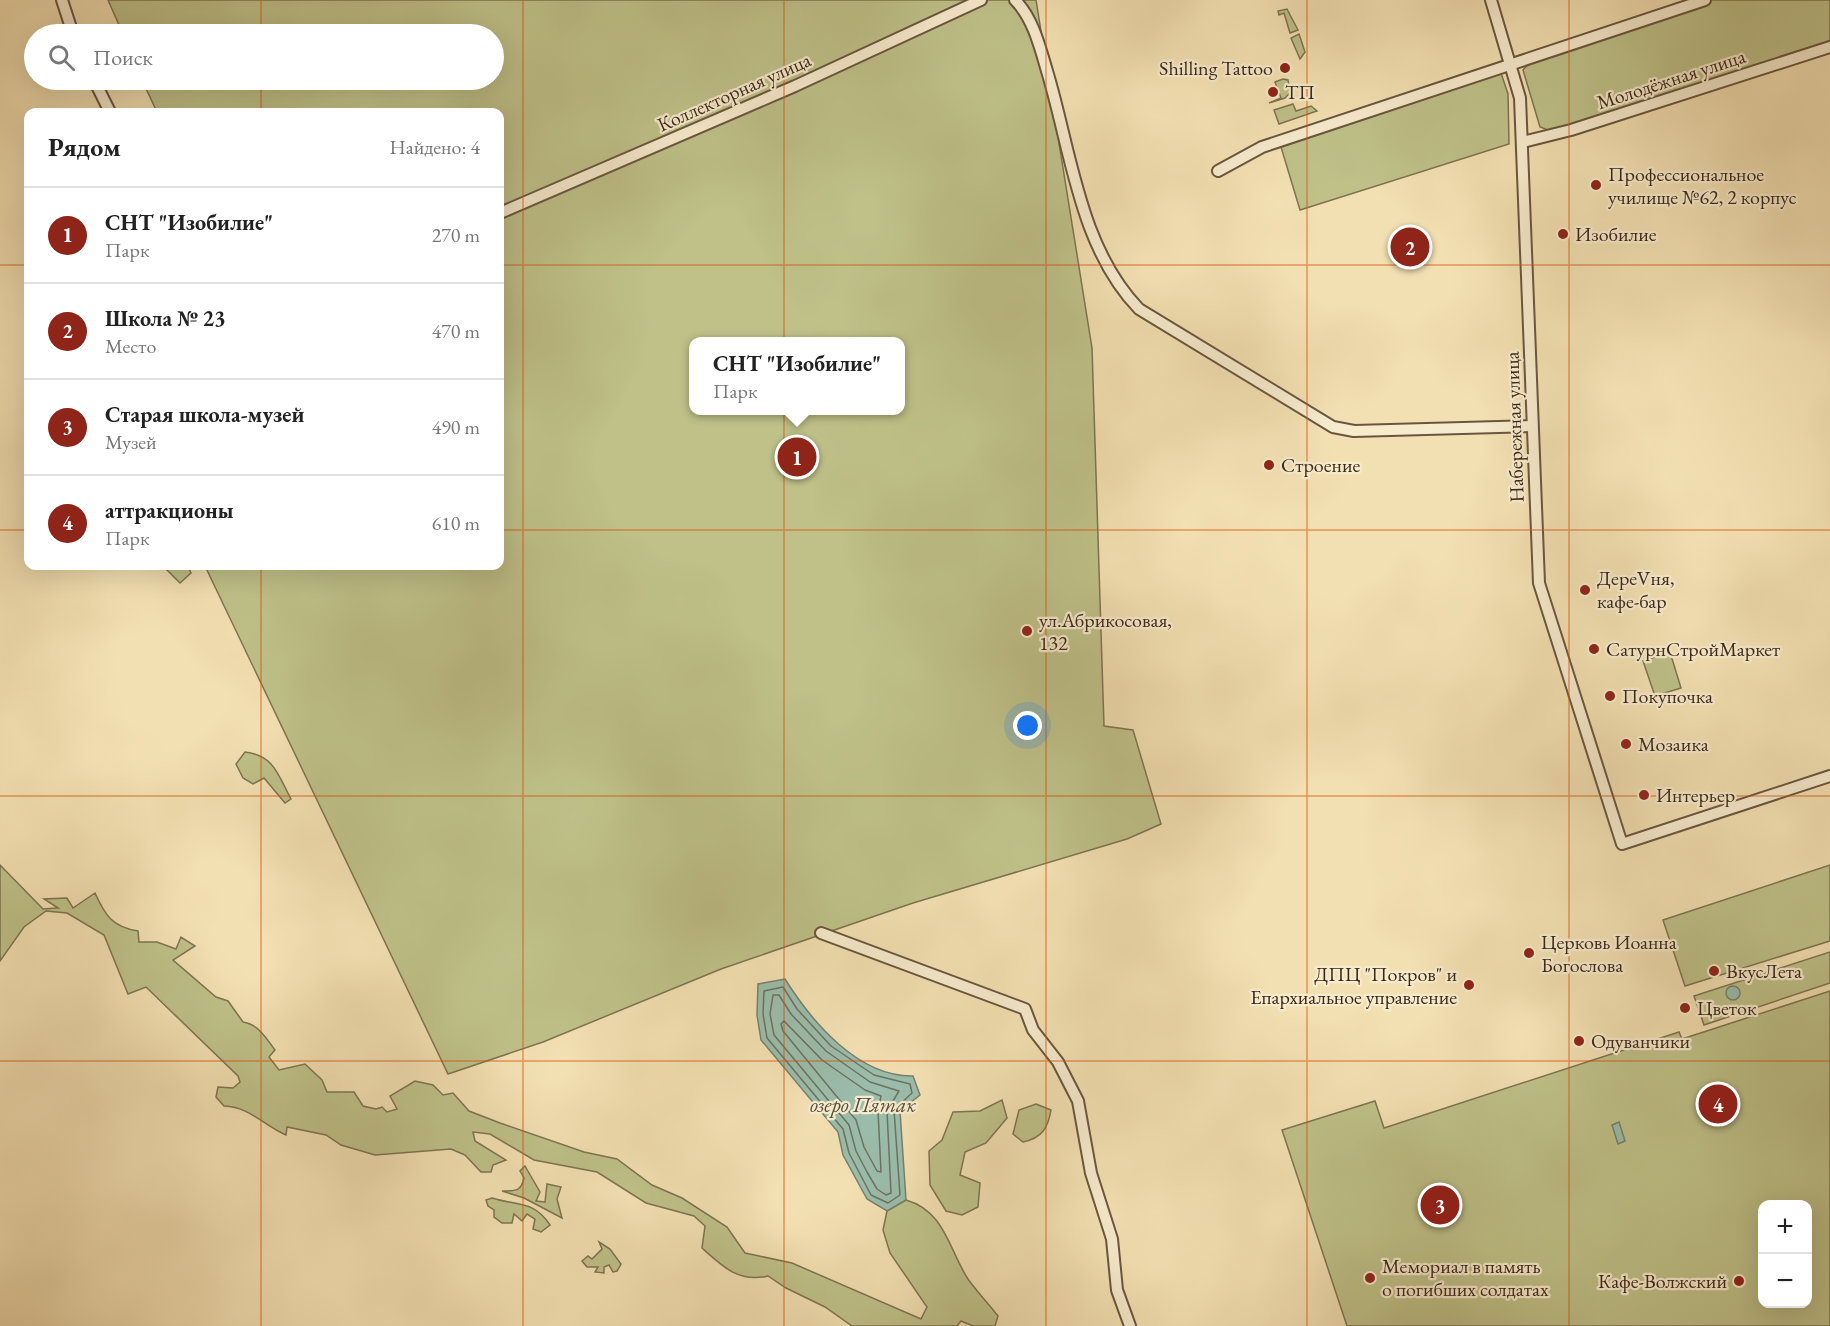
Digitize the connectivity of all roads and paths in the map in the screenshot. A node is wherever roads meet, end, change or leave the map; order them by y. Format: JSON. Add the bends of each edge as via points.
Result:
{"nodes":[{"id":1,"x":62,"y":0,"type":"edge"},
{"id":2,"x":981,"y":0,"type":"edge"},
{"id":3,"x":1491,"y":0,"type":"edge"},
{"id":4,"x":1705,"y":0,"type":"edge"},
{"id":5,"x":1017,"y":1,"type":"edge"},
{"id":6,"x":70,"y":24,"type":"edge"},
{"id":7,"x":1830,"y":47,"type":"edge"},
{"id":8,"x":1512,"y":63,"type":"junction"},
{"id":9,"x":99,"y":90,"type":"edge"},
{"id":10,"x":108,"y":108,"type":"edge"},
{"id":11,"x":1523,"y":142,"type":"junction"},
{"id":12,"x":1218,"y":171,"type":"dead end"},
{"id":13,"x":504,"y":211,"type":"edge"},
{"id":14,"x":1532,"y":426,"type":"junction"},
{"id":15,"x":1830,"y":776,"type":"edge"},
{"id":16,"x":821,"y":933,"type":"dead end"},
{"id":17,"x":1130,"y":1326,"type":"edge"}],
"edges":[{"from":1,"to":6,"type":"street"},
{"from":2,"to":13,"type":"street","name":"Коллекторная улица","via":[[795,86]]},
{"from":3,"to":8,"type":"street","name":"Набережная улица"},
{"from":4,"to":8,"type":"street"},
{"from":5,"to":14,"type":"street","via":[[1030,21],[1042,54],[1085,211],[1113,276],[1139,309],[1333,427],[1354,431]]},
{"from":7,"to":11,"type":"street","name":"Молодёжная улица"},
{"from":8,"to":11,"type":"street","name":"Набережная улица","via":[[1520,98]]},
{"from":8,"to":12,"type":"street","via":[[1262,147]]},
{"from":9,"to":10,"type":"street"},
{"from":11,"to":14,"type":"street","name":"Набережная улица"},
{"from":14,"to":15,"type":"street","name":"Набережная улица","via":[[1539,583],[1622,844]]},
{"from":16,"to":17,"type":"street","via":[[1025,1009],[1033,1030],[1058,1062],[1078,1101],[1091,1173],[1112,1239],[1118,1290]]}]}
